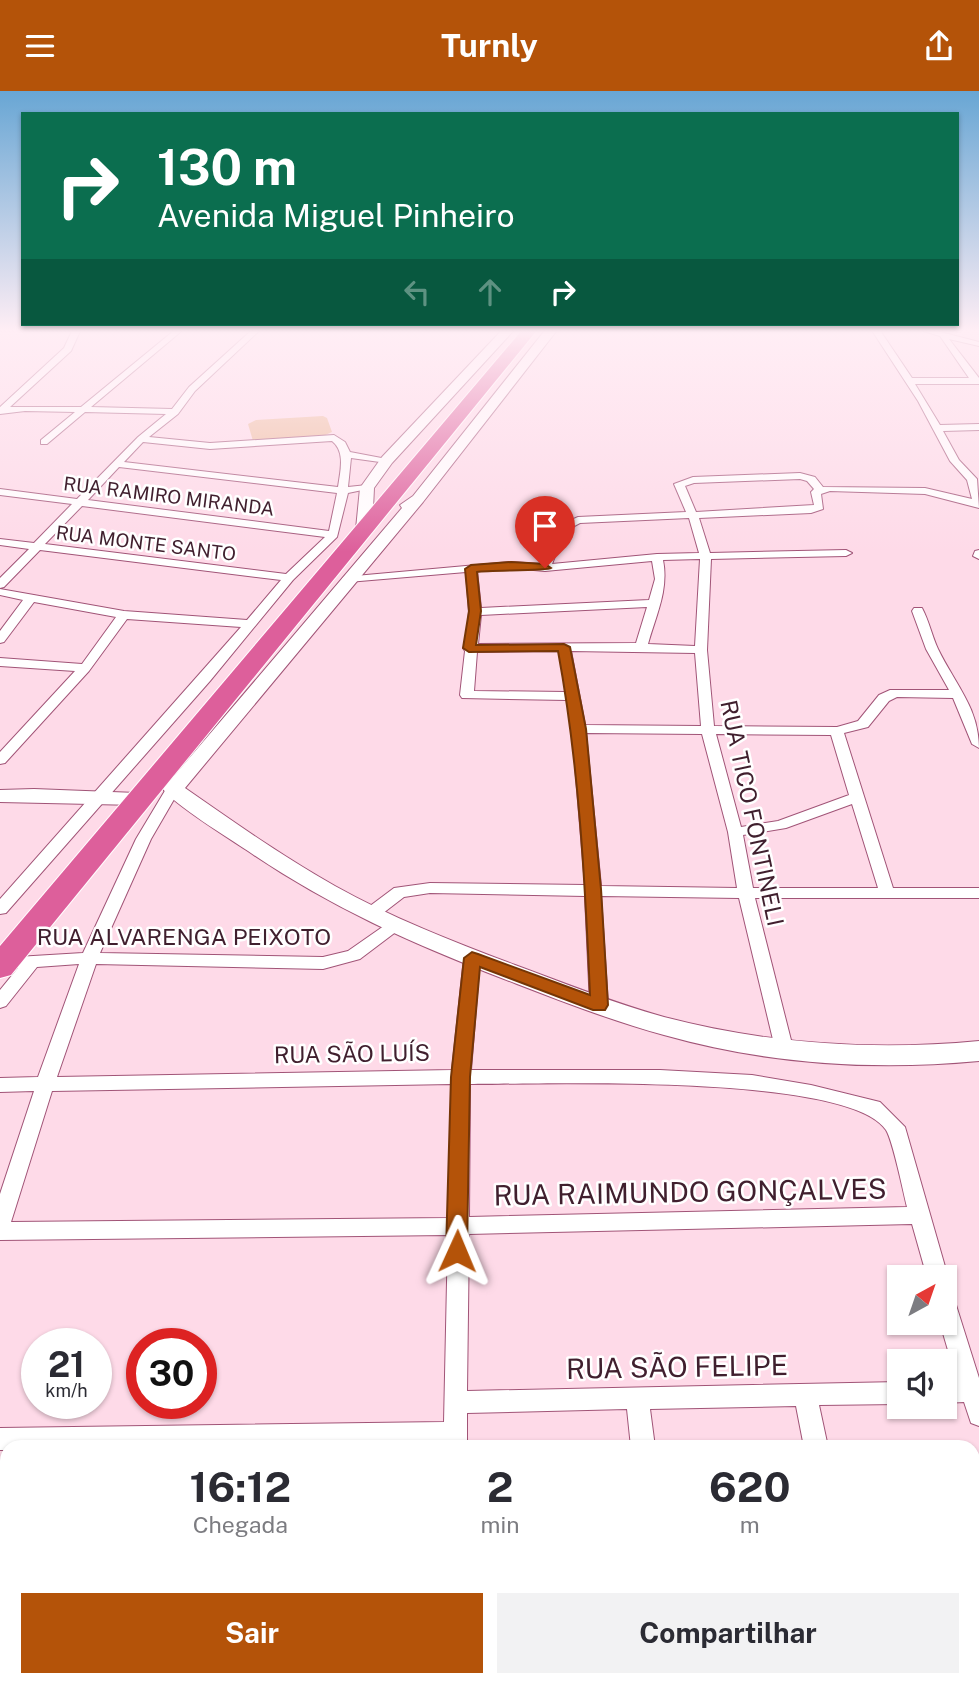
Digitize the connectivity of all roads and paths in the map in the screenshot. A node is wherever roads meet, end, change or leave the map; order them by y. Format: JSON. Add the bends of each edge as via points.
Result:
{"nodes":[{"id":1,"x":90,"y":403,"type":"edge"},
{"id":2,"x":181,"y":403,"type":"edge"},
{"id":3,"x":440,"y":403,"type":"edge"},
{"id":4,"x":469,"y":403,"type":"edge"},
{"id":5,"x":493,"y":403,"type":"edge"},
{"id":6,"x":922,"y":403,"type":"edge"},
{"id":7,"x":83,"y":409,"type":"junction"},
{"id":8,"x":1,"y":411,"type":"edge"},
{"id":9,"x":175,"y":412,"type":"junction"},
{"id":10,"x":979,"y":427,"type":"edge"},
{"id":11,"x":938,"y":428,"type":"junction"},
{"id":12,"x":141,"y":439,"type":"junction"},
{"id":13,"x":44,"y":442,"type":"dead end"},
{"id":14,"x":346,"y":454,"type":"junction"},
{"id":15,"x":387,"y":460,"type":"junction"},
{"id":16,"x":118,"y":464,"type":"junction"},
{"id":17,"x":975,"y":481,"type":"edge"},
{"id":18,"x":367,"y":488,"type":"junction"},
{"id":19,"x":820,"y":490,"type":"junction"},
{"id":20,"x":343,"y":491,"type":"junction"},
{"id":21,"x":0,"y":492,"type":"edge"},
{"id":22,"x":418,"y":499,"type":"junction"},
{"id":23,"x":81,"y":503,"type":"junction"},
{"id":24,"x":979,"y":504,"type":"edge"},
{"id":25,"x":693,"y":516,"type":"junction"},
{"id":26,"x":364,"y":529,"type":"junction"},
{"id":27,"x":333,"y":535,"type":"junction"},
{"id":28,"x":0,"y":542,"type":"edge"},
{"id":29,"x":39,"y":548,"type":"junction"},
{"id":30,"x":846,"y":553,"type":"dead end"},
{"id":31,"x":706,"y":556,"type":"junction"},
{"id":32,"x":657,"y":557,"type":"junction"},
{"id":33,"x":545,"y":568,"type":"junction"},
{"id":34,"x":471,"y":569,"type":"junction"},
{"id":35,"x":289,"y":578,"type":"junction"},
{"id":36,"x":348,"y":579,"type":"junction"},
{"id":37,"x":0,"y":585,"type":"edge"},
{"id":38,"x":0,"y":592,"type":"edge"},
{"id":39,"x":30,"y":599,"type":"junction"},
{"id":40,"x":656,"y":603,"type":"junction"},
{"id":41,"x":475,"y":611,"type":"junction"},
{"id":42,"x":918,"y":611,"type":"dead end"},
{"id":43,"x":124,"y":615,"type":"junction"},
{"id":44,"x":249,"y":624,"type":"junction"},
{"id":45,"x":0,"y":639,"type":"edge"},
{"id":46,"x":564,"y":647,"type":"junction"},
{"id":47,"x":641,"y":647,"type":"junction"},
{"id":48,"x":469,"y":648,"type":"junction"},
{"id":49,"x":701,"y":650,"type":"junction"},
{"id":50,"x":0,"y":662,"type":"edge"},
{"id":51,"x":85,"y":668,"type":"junction"},
{"id":52,"x":958,"y":694,"type":"junction"},
{"id":53,"x":573,"y":696,"type":"junction"},
{"id":54,"x":579,"y":729,"type":"junction"},
{"id":55,"x":708,"y":731,"type":"junction"},
{"id":56,"x":837,"y":731,"type":"junction"},
{"id":57,"x":979,"y":744,"type":"edge"},
{"id":58,"x":0,"y":760,"type":"edge"},
{"id":59,"x":164,"y":785,"type":"junction"},
{"id":60,"x":0,"y":796,"type":"edge"},
{"id":61,"x":857,"y":797,"type":"junction"},
{"id":62,"x":137,"y":799,"type":"junction"},
{"id":63,"x":97,"y":800,"type":"junction"},
{"id":64,"x":735,"y":832,"type":"junction"},
{"id":65,"x":593,"y":889,"type":"junction"},
{"id":66,"x":746,"y":893,"type":"junction"},
{"id":67,"x":887,"y":893,"type":"junction"},
{"id":68,"x":979,"y":893,"type":"edge"},
{"id":69,"x":0,"y":909,"type":"edge"},
{"id":70,"x":372,"y":913,"type":"junction"},
{"id":71,"x":397,"y":925,"type":"junction"},
{"id":72,"x":90,"y":958,"type":"junction"},
{"id":73,"x":472,"y":958,"type":"junction"},
{"id":74,"x":33,"y":960,"type":"junction"},
{"id":75,"x":2,"y":965,"type":"edge"},
{"id":76,"x":0,"y":1002,"type":"edge"},
{"id":77,"x":599,"y":1005,"type":"junction"},
{"id":78,"x":784,"y":1048,"type":"junction"},
{"id":79,"x":979,"y":1051,"type":"edge"},
{"id":80,"x":461,"y":1077,"type":"junction"},
{"id":81,"x":0,"y":1085,"type":"edge"},
{"id":82,"x":47,"y":1085,"type":"junction"},
{"id":83,"x":918,"y":1215,"type":"junction"},
{"id":84,"x":0,"y":1225,"type":"edge"},
{"id":85,"x":457,"y":1226,"type":"junction"},
{"id":86,"x":0,"y":1231,"type":"edge"},
{"id":87,"x":933,"y":1265,"type":"edge"},
{"id":88,"x":955,"y":1335,"type":"edge"},
{"id":89,"x":975,"y":1391,"type":"edge"},
{"id":90,"x":957,"y":1392,"type":"edge"},
{"id":91,"x":887,"y":1393,"type":"edge"},
{"id":92,"x":804,"y":1395,"type":"junction"},
{"id":93,"x":637,"y":1397,"type":"junction"},
{"id":94,"x":455,"y":1402,"type":"junction"},
{"id":95,"x":979,"y":1415,"type":"edge"},
{"id":96,"x":0,"y":1439,"type":"edge"},
{"id":97,"x":455,"y":1440,"type":"edge"},
{"id":98,"x":642,"y":1440,"type":"edge"},
{"id":99,"x":814,"y":1440,"type":"edge"}],
"edges":[{"from":1,"to":7,"type":"street"},
{"from":2,"to":9,"type":"street"},
{"from":3,"to":15,"type":"street"},
{"from":4,"to":26,"type":"highway"},
{"from":5,"to":22,"type":"street"},
{"from":6,"to":11,"type":"street"},
{"from":7,"to":8,"type":"street"},
{"from":7,"to":9,"type":"street"},
{"from":7,"to":13,"type":"street"},
{"from":9,"to":12,"type":"street"},
{"from":10,"to":11,"type":"street"},
{"from":11,"to":17,"type":"street","via":[[955,461]]},
{"from":12,"to":14,"type":"street","via":[[210,446],[334,438]]},
{"from":12,"to":16,"type":"street"},
{"from":14,"to":15,"type":"street"},
{"from":14,"to":20,"type":"street"},
{"from":15,"to":18,"type":"street"},
{"from":16,"to":20,"type":"street"},
{"from":16,"to":23,"type":"street"},
{"from":17,"to":24,"type":"street"},
{"from":18,"to":20,"type":"street"},
{"from":18,"to":26,"type":"street"},
{"from":19,"to":24,"type":"street","via":[[925,491]]},
{"from":19,"to":25,"type":"street","via":[[816,492],[816,509]]},
{"from":19,"to":25,"type":"street","name":"RUA TICO FONTINELI","via":[[811,479],[800,476],[681,482]]},
{"from":20,"to":27,"type":"street"},
{"from":21,"to":23,"type":"street","name":"RUA RAMIRO MIRANDA"},
{"from":22,"to":26,"type":"street"},
{"from":22,"to":36,"type":"street"},
{"from":23,"to":27,"type":"street","name":"RUA RAMIRO MIRANDA"},
{"from":23,"to":29,"type":"street"},
{"from":25,"to":31,"type":"street","name":"RUA TICO FONTINELI"},
{"from":25,"to":33,"type":"street","via":[[572,522],[560,529]]},
{"from":26,"to":59,"type":"highway"},
{"from":27,"to":35,"type":"street"},
{"from":28,"to":29,"type":"street","name":"RUA MONTE SANTO"},
{"from":29,"to":35,"type":"street","name":"RUA MONTE SANTO"},
{"from":29,"to":37,"type":"street"},
{"from":30,"to":31,"type":"street"},
{"from":31,"to":32,"type":"street"},
{"from":31,"to":49,"type":"street","name":"RUA TICO FONTINELI"},
{"from":32,"to":33,"type":"street"},
{"from":32,"to":40,"type":"street","via":[[662,579]]},
{"from":33,"to":34,"type":"street"},
{"from":34,"to":36,"type":"street"},
{"from":34,"to":41,"type":"street"},
{"from":35,"to":44,"type":"street"},
{"from":36,"to":59,"type":"street"},
{"from":38,"to":39,"type":"street"},
{"from":39,"to":43,"type":"street"},
{"from":39,"to":45,"type":"street"},
{"from":40,"to":41,"type":"street"},
{"from":40,"to":47,"type":"street"},
{"from":41,"to":48,"type":"street"},
{"from":42,"to":52,"type":"street","via":[[932,649]]},
{"from":43,"to":44,"type":"street"},
{"from":43,"to":51,"type":"street"},
{"from":44,"to":63,"type":"street"},
{"from":46,"to":47,"type":"street"},
{"from":46,"to":48,"type":"street"},
{"from":46,"to":53,"type":"street"},
{"from":47,"to":49,"type":"street"},
{"from":48,"to":53,"type":"street","via":[[467,695]]},
{"from":49,"to":55,"type":"street","name":"RUA TICO FONTINELI"},
{"from":50,"to":51,"type":"street"},
{"from":51,"to":58,"type":"street"},
{"from":52,"to":56,"type":"street","via":[[895,693],[884,698],[863,724]]},
{"from":52,"to":57,"type":"street"},
{"from":53,"to":54,"type":"street"},
{"from":54,"to":55,"type":"street"},
{"from":54,"to":65,"type":"street"},
{"from":55,"to":56,"type":"street"},
{"from":55,"to":64,"type":"street","name":"RUA TICO FONTINELI"},
{"from":56,"to":61,"type":"street"},
{"from":59,"to":62,"type":"highway"},
{"from":59,"to":70,"type":"street","via":[[328,892]]},
{"from":59,"to":72,"type":"street"},
{"from":60,"to":63,"type":"street"},
{"from":61,"to":64,"type":"street","via":[[781,825]]},
{"from":61,"to":67,"type":"street"},
{"from":62,"to":63,"type":"street"},
{"from":62,"to":75,"type":"highway"},
{"from":63,"to":69,"type":"street"},
{"from":64,"to":66,"type":"street","name":"RUA TICO FONTINELI"},
{"from":65,"to":66,"type":"street"},
{"from":65,"to":70,"type":"street","via":[[416,888],[400,892]]},
{"from":65,"to":77,"type":"street"},
{"from":66,"to":67,"type":"street"},
{"from":66,"to":78,"type":"street","name":"RUA TICO FONTINELI"},
{"from":67,"to":68,"type":"street"},
{"from":70,"to":71,"type":"street"},
{"from":71,"to":72,"type":"street","name":"RUA ALVARENGA PEIXOTO","via":[[354,955],[323,963]]},
{"from":71,"to":73,"type":"street"},
{"from":72,"to":74,"type":"street","name":"RUA ALVARENGA PEIXOTO"},
{"from":72,"to":82,"type":"street"},
{"from":73,"to":77,"type":"street"},
{"from":73,"to":80,"type":"street"},
{"from":74,"to":75,"type":"street","name":"RUA ALVARENGA PEIXOTO"},
{"from":74,"to":76,"type":"street"},
{"from":77,"to":78,"type":"street","via":[[665,1027]]},
{"from":78,"to":79,"type":"street","via":[[922,1056]]},
{"from":80,"to":82,"type":"street","name":"RUA SÃO LUÍS"},
{"from":80,"to":83,"type":"street","name":"RUA SÃO LUÍS","via":[[660,1077],[771,1084],[873,1107],[898,1136]]},
{"from":80,"to":85,"type":"street"},
{"from":81,"to":82,"type":"street","name":"RUA SÃO LUÍS"},
{"from":82,"to":84,"type":"street"},
{"from":83,"to":85,"type":"street","name":"RUA RAIMUNDO GONÇALVES"},
{"from":83,"to":87,"type":"street"},
{"from":85,"to":86,"type":"street","name":"RUA RAIMUNDO GONÇALVES"},
{"from":85,"to":94,"type":"street"},
{"from":88,"to":89,"type":"street"},
{"from":89,"to":90,"type":"street"},
{"from":89,"to":95,"type":"street"},
{"from":91,"to":92,"type":"street","name":"RUA SÃO FELIPE"},
{"from":92,"to":93,"type":"street","name":"RUA SÃO FELIPE"},
{"from":92,"to":99,"type":"street"},
{"from":93,"to":94,"type":"street","name":"RUA SÃO FELIPE"},
{"from":93,"to":98,"type":"street"},
{"from":94,"to":97,"type":"street"},
{"from":96,"to":97,"type":"street"}]}
